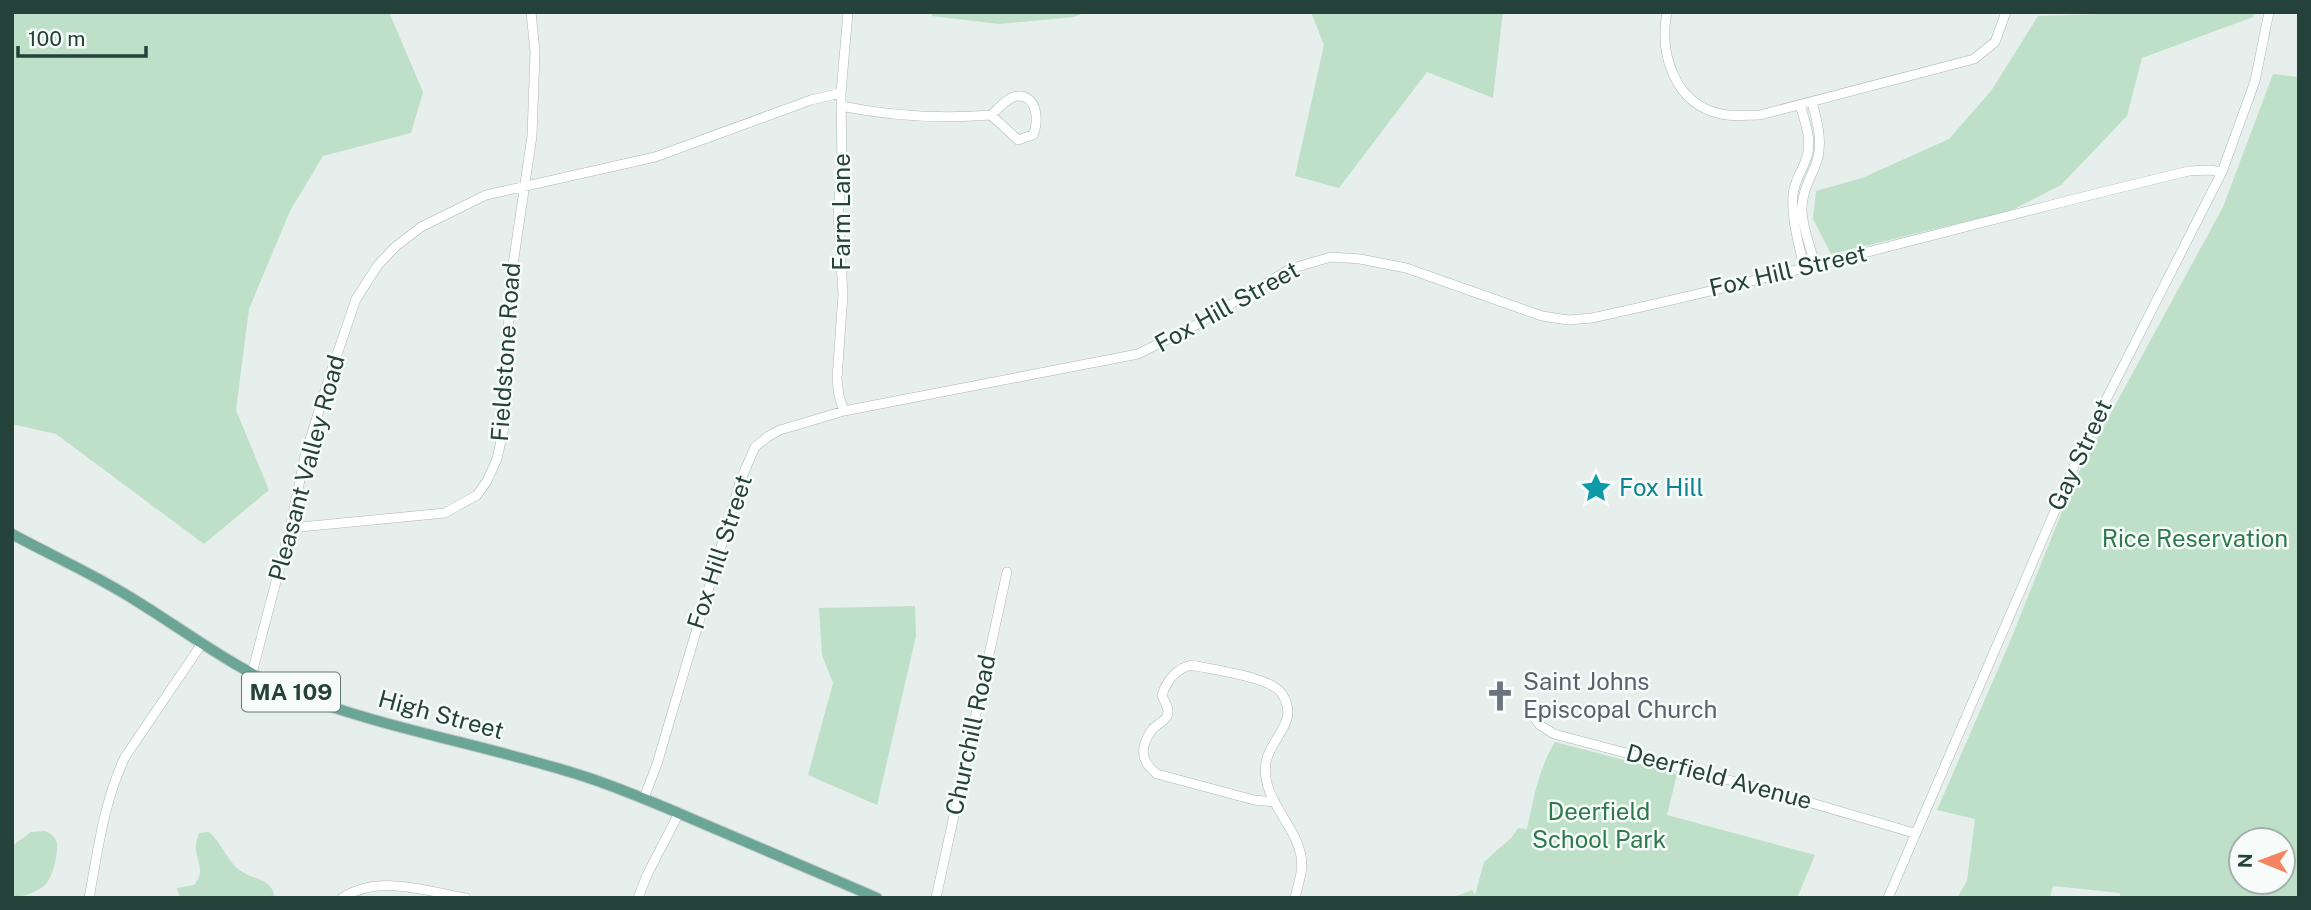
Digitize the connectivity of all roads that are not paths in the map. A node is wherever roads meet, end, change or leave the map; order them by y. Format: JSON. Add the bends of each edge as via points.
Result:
{"nodes":[{"id":1,"x":531,"y":12,"type":"edge"},
{"id":2,"x":848,"y":12,"type":"edge"},
{"id":3,"x":1667,"y":12,"type":"edge"},
{"id":4,"x":2006,"y":12,"type":"edge"},
{"id":5,"x":2269,"y":12,"type":"edge"},
{"id":6,"x":841,"y":93,"type":"junction"},
{"id":7,"x":1812,"y":102,"type":"junction"},
{"id":8,"x":1800,"y":104,"type":"junction"},
{"id":9,"x":841,"y":106,"type":"junction"},
{"id":10,"x":991,"y":115,"type":"junction"},
{"id":11,"x":2222,"y":172,"type":"junction"},
{"id":12,"x":524,"y":186,"type":"junction"},
{"id":13,"x":1815,"y":265,"type":"junction"},
{"id":14,"x":1804,"y":267,"type":"junction"},
{"id":15,"x":844,"y":411,"type":"junction"},
{"id":16,"x":290,"y":528,"type":"junction"},
{"id":17,"x":12,"y":534,"type":"edge"},
{"id":18,"x":1007,"y":572,"type":"dead end"},
{"id":19,"x":201,"y":645,"type":"junction"},
{"id":20,"x":252,"y":673,"type":"junction"},
{"id":21,"x":1531,"y":713,"type":"dead end"},
{"id":22,"x":645,"y":798,"type":"junction"},
{"id":23,"x":1275,"y":802,"type":"junction"},
{"id":24,"x":678,"y":813,"type":"junction"},
{"id":25,"x":1914,"y":833,"type":"junction"},
{"id":26,"x":89,"y":898,"type":"edge"},
{"id":27,"x":342,"y":898,"type":"edge"},
{"id":28,"x":466,"y":898,"type":"edge"},
{"id":29,"x":638,"y":898,"type":"edge"},
{"id":30,"x":877,"y":898,"type":"edge"},
{"id":31,"x":936,"y":898,"type":"edge"},
{"id":32,"x":1295,"y":898,"type":"edge"},
{"id":33,"x":1888,"y":898,"type":"edge"}],
"edges":[{"from":1,"to":12,"type":"street","name":"Fieldstone Road","via":[[535,52],[532,136]]},
{"from":2,"to":6,"type":"street","name":"Farm Lane"},
{"from":3,"to":8,"type":"street","via":[[1666,57],[1683,91],[1699,104],[1717,114],[1735,116]]},
{"from":4,"to":7,"type":"street","via":[[1995,42],[1974,59]]},
{"from":5,"to":11,"type":"street","name":"Gay Street","via":[[2255,81]]},
{"from":6,"to":9,"type":"street","name":"Farm Lane"},
{"from":6,"to":12,"type":"street","name":"Pleasant Valley Road","via":[[655,157]]},
{"from":7,"to":8,"type":"street"},
{"from":7,"to":13,"type":"street","via":[[1819,134],[1818,160],[1805,189],[1802,212]]},
{"from":8,"to":14,"type":"street","via":[[1809,149],[1795,180],[1793,206]]},
{"from":9,"to":10,"type":"street","via":[[961,118]]},
{"from":9,"to":15,"type":"street","name":"Farm Lane","via":[[838,239],[843,294],[837,379]]},
{"from":10,"to":10,"type":"street","via":[[1020,95],[1034,106],[1036,129],[1018,140]]},
{"from":11,"to":13,"type":"street","name":"Fox Hill Street","via":[[2189,172]]},
{"from":11,"to":25,"type":"street","name":"Gay Street","via":[[2085,441]]},
{"from":12,"to":16,"type":"street","name":"Pleasant Valley Road","via":[[486,195],[421,227],[395,247],[365,284],[356,299],[305,456]]},
{"from":12,"to":16,"type":"street","name":"Fieldstone Road","via":[[510,285],[505,422],[487,481],[477,495],[445,513]]},
{"from":13,"to":14,"type":"street","name":"Fox Hill Street"},
{"from":14,"to":15,"type":"street","name":"Fox Hill Street","via":[[1568,320],[1542,316],[1406,268],[1331,257],[1290,269],[1196,326],[1138,354]]},
{"from":15,"to":22,"type":"street","name":"Fox Hill Street","via":[[780,430],[755,447],[741,479]]},
{"from":16,"to":20,"type":"street","name":"Pleasant Valley Road"},
{"from":17,"to":19,"type":"main road","name":"High Street","number":"MA 109","via":[[105,582]]},
{"from":18,"to":31,"type":"street","name":"Churchill Road"},
{"from":19,"to":20,"type":"main road","name":"High Street","number":"MA 109"},
{"from":19,"to":26,"type":"street","via":[[117,773]]},
{"from":20,"to":22,"type":"main road","name":"High Street","number":"MA 109","via":[[335,708],[524,758]]},
{"from":21,"to":25,"type":"street","name":"Deerfield Avenue","via":[[1554,734]]},
{"from":22,"to":24,"type":"main road","name":"High Street","number":"MA 109"},
{"from":23,"to":23,"type":"street","via":[[1265,770],[1270,749],[1289,717],[1282,693],[1261,681],[1192,665],[1182,667],[1165,685],[1162,695],[1167,715],[1146,742],[1143,757],[1147,767],[1169,778]]},
{"from":23,"to":32,"type":"street","via":[[1302,857]]},
{"from":24,"to":29,"type":"street"},
{"from":24,"to":30,"type":"main road","name":"High Street","number":"MA 109"},
{"from":25,"to":33,"type":"street","name":"Gay Street"},
{"from":27,"to":28,"type":"street","via":[[370,886],[405,886]]}]}
